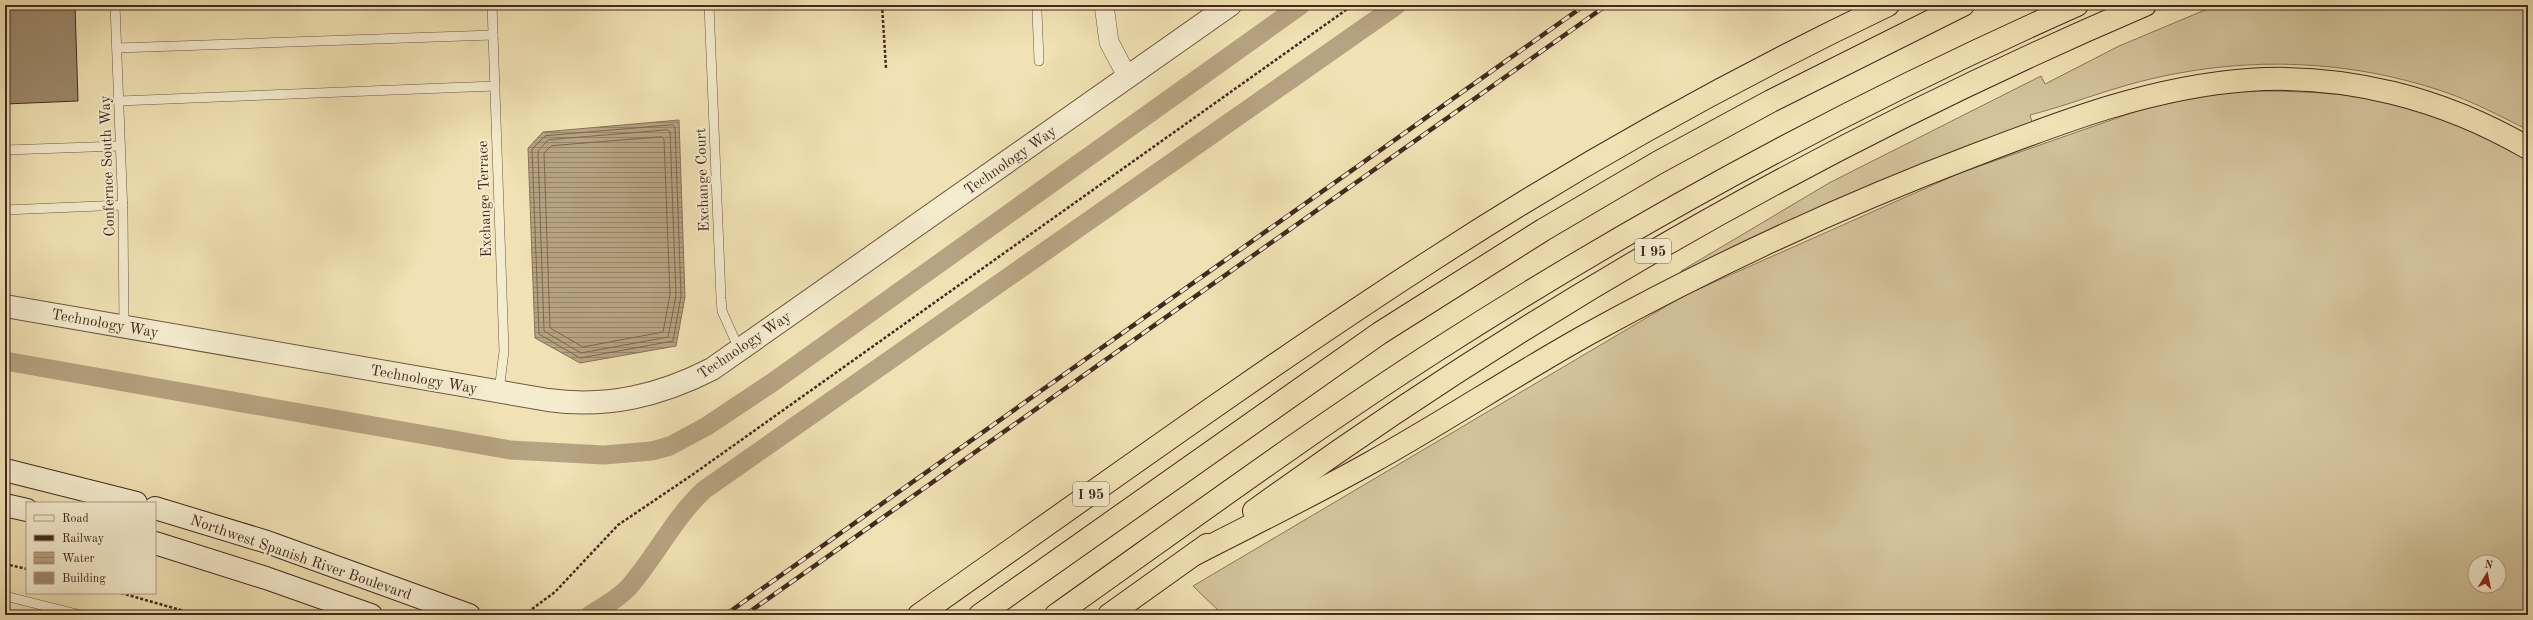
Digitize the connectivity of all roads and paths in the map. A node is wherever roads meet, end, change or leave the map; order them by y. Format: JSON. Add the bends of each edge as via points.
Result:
{"nodes":[{"id":1,"x":115,"y":5,"type":"edge"},
{"id":2,"x":492,"y":5,"type":"edge"},
{"id":3,"x":709,"y":5,"type":"edge"},
{"id":4,"x":882,"y":5,"type":"edge"},
{"id":5,"x":1104,"y":5,"type":"edge"},
{"id":6,"x":1230,"y":5,"type":"edge"},
{"id":7,"x":1353,"y":5,"type":"edge"},
{"id":8,"x":1888,"y":5,"type":"edge"},
{"id":9,"x":1963,"y":5,"type":"edge"},
{"id":10,"x":2077,"y":5,"type":"edge"},
{"id":11,"x":2145,"y":5,"type":"edge"},
{"id":12,"x":1037,"y":10,"type":"dead end"},
{"id":13,"x":493,"y":35,"type":"junction"},
{"id":14,"x":117,"y":48,"type":"junction"},
{"id":15,"x":1039,"y":61,"type":"dead end"},
{"id":16,"x":886,"y":68,"type":"dead end"},
{"id":17,"x":1128,"y":78,"type":"junction"},
{"id":18,"x":495,"y":86,"type":"junction"},
{"id":19,"x":119,"y":101,"type":"junction"},
{"id":20,"x":120,"y":146,"type":"junction"},
{"id":21,"x":2528,"y":148,"type":"edge"},
{"id":22,"x":5,"y":150,"type":"edge"},
{"id":23,"x":123,"y":205,"type":"junction"},
{"id":24,"x":5,"y":210,"type":"edge"},
{"id":25,"x":5,"y":306,"type":"edge"},
{"id":26,"x":124,"y":326,"type":"junction"},
{"id":27,"x":740,"y":350,"type":"junction"},
{"id":28,"x":499,"y":392,"type":"junction"},
{"id":29,"x":5,"y":470,"type":"edge"},
{"id":30,"x":132,"y":502,"type":"edge"},
{"id":31,"x":5,"y":505,"type":"edge"},
{"id":32,"x":156,"y":508,"type":"edge"},
{"id":33,"x":26,"y":510,"type":"edge"},
{"id":34,"x":156,"y":543,"type":"edge"},
{"id":35,"x":1195,"y":554,"type":"junction"},
{"id":36,"x":5,"y":564,"type":"edge"},
{"id":37,"x":26,"y":569,"type":"edge"},
{"id":38,"x":124,"y":594,"type":"edge"},
{"id":39,"x":5,"y":596,"type":"edge"},
{"id":40,"x":81,"y":615,"type":"edge"},
{"id":41,"x":198,"y":615,"type":"edge"},
{"id":42,"x":371,"y":615,"type":"edge"},
{"id":43,"x":469,"y":615,"type":"edge"},
{"id":44,"x":524,"y":615,"type":"edge"},
{"id":45,"x":919,"y":615,"type":"edge"},
{"id":46,"x":980,"y":615,"type":"edge"},
{"id":47,"x":1056,"y":615,"type":"edge"},
{"id":48,"x":1109,"y":615,"type":"edge"}],
"edges":[{"from":1,"to":14,"type":"lane","name":"Confernce South Way"},
{"from":2,"to":13,"type":"lane","name":"Exchange Terrace"},
{"from":3,"to":27,"type":"lane","name":"Exchange Court","via":[[722,312]]},
{"from":4,"to":16,"type":"path"},
{"from":5,"to":17,"type":"street","via":[[1109,42]]},
{"from":6,"to":17,"type":"street","name":"Technology Way"},
{"from":7,"to":44,"type":"path","via":[[618,525],[555,592]]},
{"from":8,"to":45,"type":"highway","number":"I 95","via":[[1651,130],[1426,263]]},
{"from":9,"to":46,"type":"highway","via":[[1765,104],[1543,230],[1368,341]]},
{"from":10,"to":47,"type":"highway","via":[[1834,121],[1720,181],[1550,279],[1352,407]]},
{"from":11,"to":35,"type":"highway","number":"I 95","via":[[1909,114],[1791,174],[1624,267],[1402,406]]},
{"from":12,"to":15,"type":"lane"},
{"from":13,"to":14,"type":"lane"},
{"from":13,"to":18,"type":"lane","name":"Exchange Terrace"},
{"from":14,"to":19,"type":"lane","name":"Confernce South Way"},
{"from":17,"to":27,"type":"street","name":"Technology Way"},
{"from":18,"to":19,"type":"lane"},
{"from":18,"to":28,"type":"lane","name":"Exchange Terrace","via":[[504,350]]},
{"from":19,"to":20,"type":"lane","name":"Confernce South Way"},
{"from":20,"to":22,"type":"lane"},
{"from":20,"to":23,"type":"lane","name":"Confernce South Way"},
{"from":21,"to":35,"type":"highway","via":[[2482,123],[2430,103],[2377,89],[2317,80],[2219,82],[2158,93],[2094,111],[1894,187],[1748,253],[1592,332],[1370,463]]},
{"from":23,"to":24,"type":"lane"},
{"from":23,"to":26,"type":"lane","name":"Confernce South Way"},
{"from":25,"to":26,"type":"street","name":"Technology Way"},
{"from":26,"to":28,"type":"street","name":"Technology Way"},
{"from":27,"to":28,"type":"street","name":"Technology Way","via":[[691,380],[663,391],[626,400],[568,403]]},
{"from":29,"to":30,"type":"street"},
{"from":31,"to":33,"type":"street"},
{"from":32,"to":43,"type":"street","name":"Northwest Spanish River Boulevard","via":[[268,542]]},
{"from":34,"to":42,"type":"street","name":"Northwest Spanish River Boulevard"},
{"from":35,"to":48,"type":"highway","number":"I 95"},
{"from":36,"to":37,"type":"path"},
{"from":38,"to":41,"type":"path"},
{"from":39,"to":40,"type":"lane"}]}
